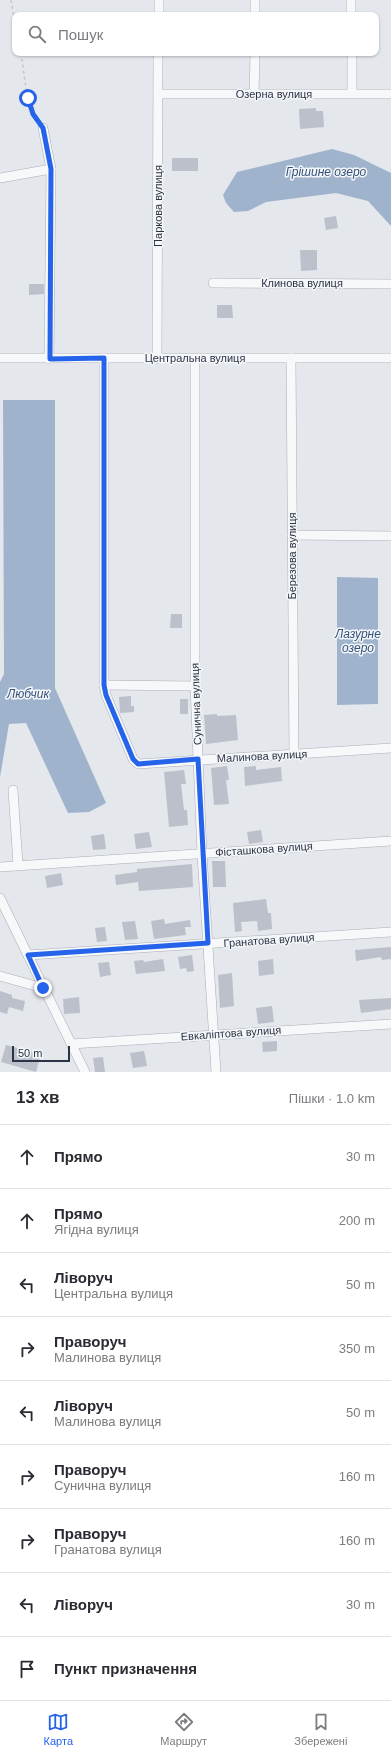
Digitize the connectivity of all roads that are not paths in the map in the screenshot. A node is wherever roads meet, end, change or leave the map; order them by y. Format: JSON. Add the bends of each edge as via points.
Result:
{"nodes":[{"id":1,"x":159,"y":0,"type":"edge"},
{"id":2,"x":254,"y":0,"type":"edge"},
{"id":3,"x":352,"y":0,"type":"edge"},
{"id":4,"x":159,"y":12,"type":"edge"},
{"id":5,"x":254,"y":12,"type":"edge"},
{"id":6,"x":352,"y":12,"type":"edge"},
{"id":7,"x":158,"y":56,"type":"edge"},
{"id":8,"x":254,"y":56,"type":"edge"},
{"id":9,"x":352,"y":56,"type":"edge"},
{"id":10,"x":352,"y":93,"type":"junction"},
{"id":11,"x":158,"y":94,"type":"junction"},
{"id":12,"x":254,"y":94,"type":"junction"},
{"id":13,"x":391,"y":94,"type":"edge"},
{"id":14,"x":43,"y":128,"type":"road end"},
{"id":15,"x":51,"y":169,"type":"junction"},
{"id":16,"x":0,"y":178,"type":"edge"},
{"id":17,"x":213,"y":282,"type":"dead end"},
{"id":18,"x":391,"y":284,"type":"edge"},
{"id":19,"x":0,"y":358,"type":"edge"},
{"id":20,"x":104,"y":358,"type":"junction"},
{"id":21,"x":291,"y":358,"type":"junction"},
{"id":22,"x":391,"y":358,"type":"edge"},
{"id":23,"x":50,"y":359,"type":"junction"},
{"id":24,"x":157,"y":359,"type":"junction"},
{"id":25,"x":195,"y":359,"type":"junction"},
{"id":26,"x":292,"y":535,"type":"junction"},
{"id":27,"x":391,"y":536,"type":"edge"},
{"id":28,"x":104,"y":685,"type":"junction"},
{"id":29,"x":195,"y":686,"type":"junction"},
{"id":30,"x":391,"y":748,"type":"edge"},
{"id":31,"x":294,"y":755,"type":"junction"},
{"id":32,"x":198,"y":759,"type":"junction"},
{"id":33,"x":13,"y":790,"type":"dead end"},
{"id":34,"x":391,"y":841,"type":"edge"},
{"id":35,"x":202,"y":854,"type":"junction"},
{"id":36,"x":18,"y":865,"type":"junction"},
{"id":37,"x":0,"y":866,"type":"edge"},
{"id":38,"x":0,"y":898,"type":"edge"},
{"id":39,"x":391,"y":932,"type":"edge"},
{"id":40,"x":208,"y":943,"type":"junction"},
{"id":41,"x":28,"y":955,"type":"junction"},
{"id":42,"x":0,"y":976,"type":"edge"},
{"id":43,"x":43,"y":988,"type":"junction"},
{"id":44,"x":391,"y":1024,"type":"edge"},
{"id":45,"x":213,"y":1034,"type":"junction"},
{"id":46,"x":71,"y":1044,"type":"junction"},
{"id":47,"x":85,"y":1072,"type":"edge"},
{"id":48,"x":216,"y":1072,"type":"edge"}],
"edges":[{"from":1,"to":4,"type":"street"},
{"from":2,"to":5,"type":"street"},
{"from":3,"to":6,"type":"street"},
{"from":7,"to":11,"type":"street","name":"Паркова вулиця"},
{"from":8,"to":12,"type":"street"},
{"from":9,"to":10,"type":"street"},
{"from":10,"to":12,"type":"street","name":"Озерна вулиця"},
{"from":10,"to":13,"type":"street","name":"Озерна вулиця"},
{"from":11,"to":12,"type":"street","name":"Озерна вулиця"},
{"from":11,"to":24,"type":"street","name":"Паркова вулиця"},
{"from":14,"to":15,"type":"street"},
{"from":15,"to":16,"type":"street"},
{"from":15,"to":23,"type":"street"},
{"from":17,"to":18,"type":"street","name":"Клинова вулиця"},
{"from":19,"to":23,"type":"street","name":"Центральна вулиця"},
{"from":20,"to":23,"type":"street","name":"Центральна вулиця"},
{"from":20,"to":24,"type":"street","name":"Центральна вулиця"},
{"from":20,"to":28,"type":"street","name":"Малинова вулиця"},
{"from":21,"to":22,"type":"street","name":"Центральна вулиця"},
{"from":21,"to":25,"type":"street","name":"Центральна вулиця"},
{"from":21,"to":26,"type":"street","name":"Березова вулиця"},
{"from":24,"to":25,"type":"street","name":"Центральна вулиця"},
{"from":25,"to":29,"type":"street","name":"Сунична вулиця"},
{"from":26,"to":27,"type":"street"},
{"from":26,"to":31,"type":"street","name":"Березова вулиця"},
{"from":28,"to":29,"type":"street"},
{"from":28,"to":32,"type":"street","name":"Малинова вулиця","via":[[133,759],[138,764]]},
{"from":29,"to":32,"type":"street","name":"Сунична вулиця"},
{"from":30,"to":31,"type":"street","name":"Малинова вулиця"},
{"from":31,"to":32,"type":"street","name":"Малинова вулиця"},
{"from":32,"to":35,"type":"street","name":"Сунична вулиця"},
{"from":33,"to":36,"type":"street"},
{"from":34,"to":35,"type":"street","name":"Фісташкова вулиця"},
{"from":35,"to":36,"type":"street","name":"Фісташкова вулиця"},
{"from":35,"to":40,"type":"street","name":"Сунична вулиця"},
{"from":36,"to":37,"type":"street","name":"Фісташкова вулиця"},
{"from":38,"to":41,"type":"street"},
{"from":39,"to":40,"type":"street","name":"Гранатова вулиця"},
{"from":40,"to":41,"type":"street","name":"Гранатова вулиця"},
{"from":40,"to":45,"type":"street","name":"Сунична вулиця"},
{"from":41,"to":43,"type":"street"},
{"from":42,"to":43,"type":"street"},
{"from":43,"to":46,"type":"street"},
{"from":44,"to":45,"type":"street","name":"Евкаліптова вулиця"},
{"from":45,"to":46,"type":"street","name":"Евкаліптова вулиця"},
{"from":45,"to":48,"type":"street","name":"Сунична вулиця"},
{"from":46,"to":47,"type":"street"}]}
